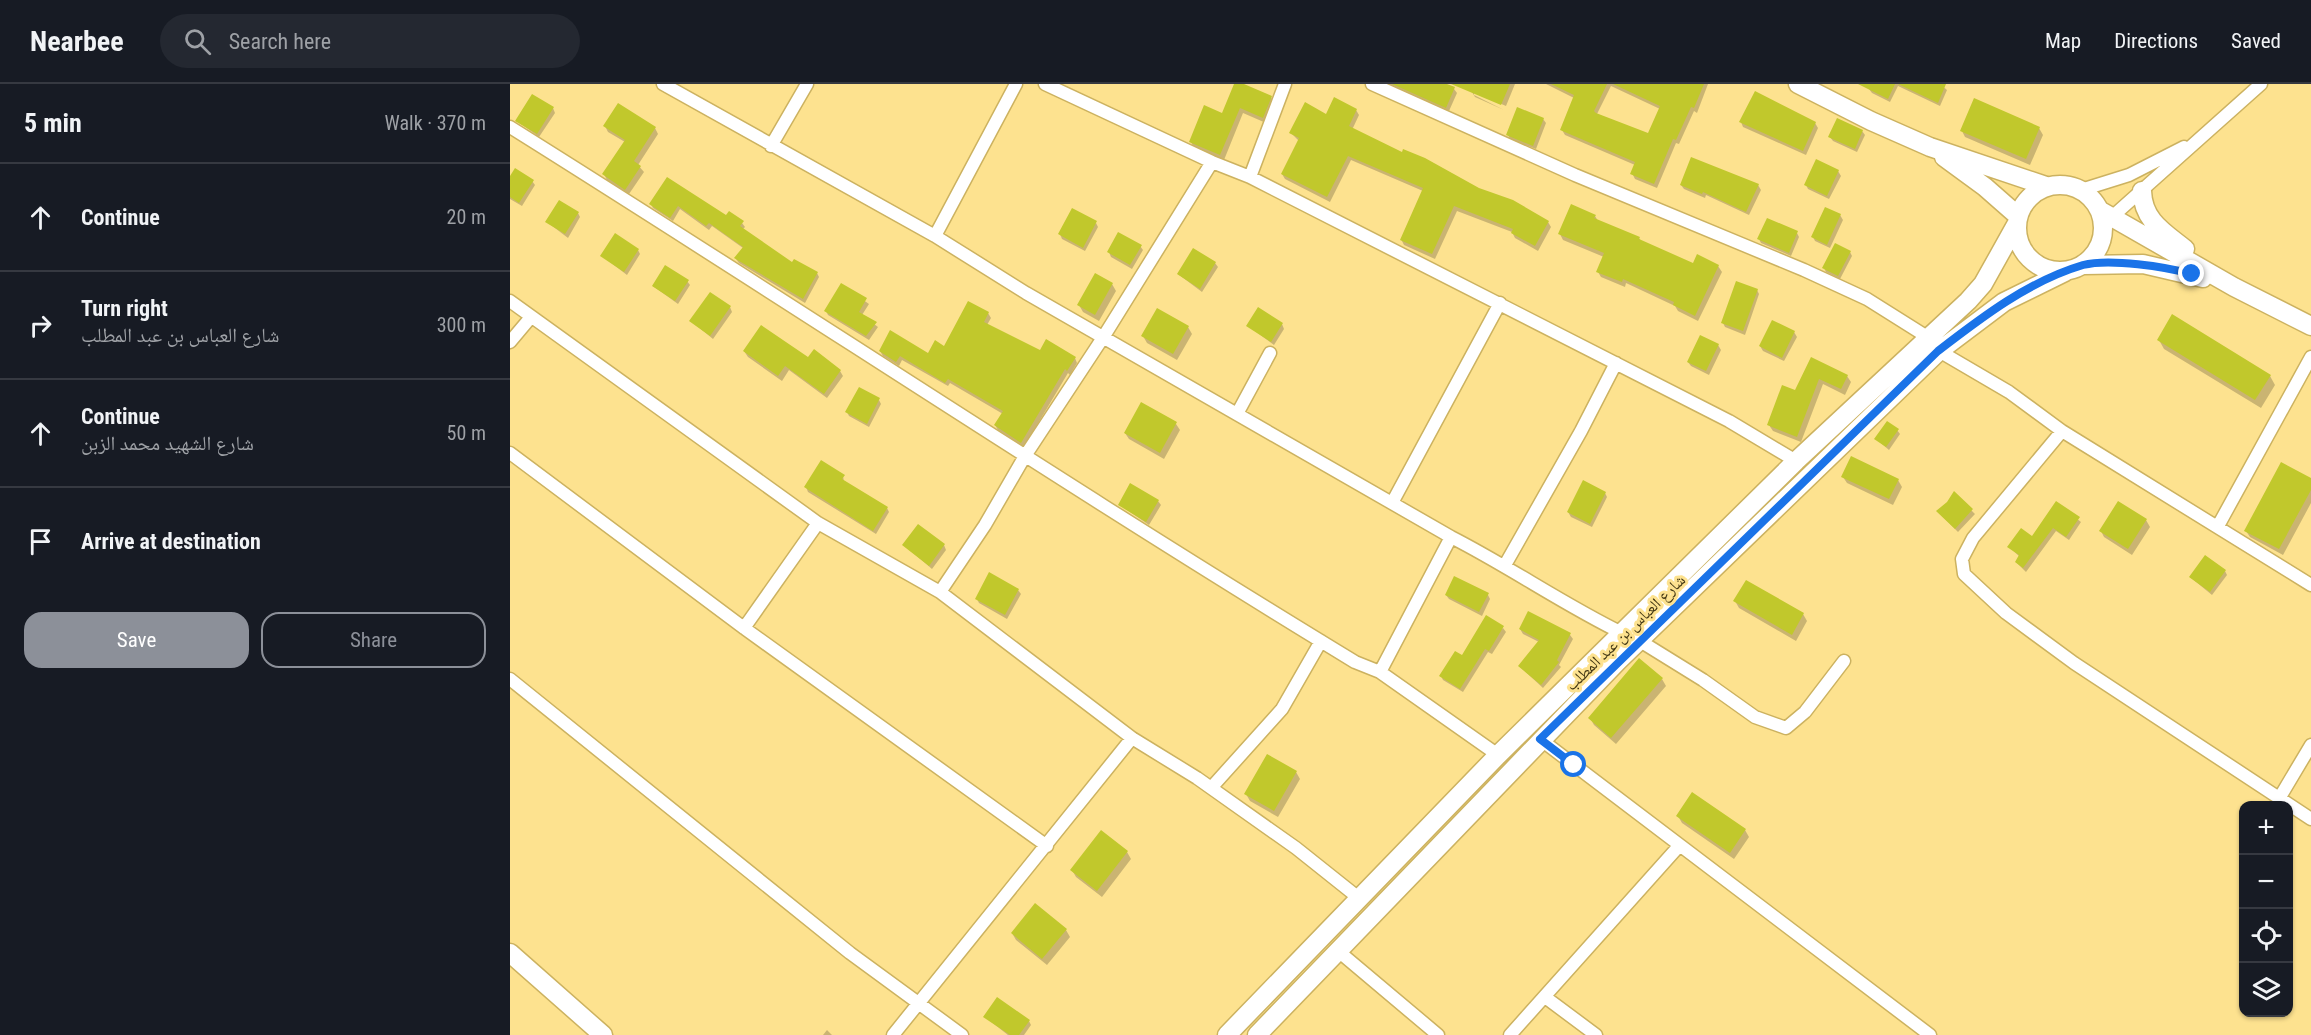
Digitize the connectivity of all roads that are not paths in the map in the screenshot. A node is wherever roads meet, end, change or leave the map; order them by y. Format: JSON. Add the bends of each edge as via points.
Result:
{"nodes":[{"id":1,"x":663,"y":84,"type":"edge"},
{"id":2,"x":807,"y":84,"type":"edge"},
{"id":3,"x":1016,"y":84,"type":"edge"},
{"id":4,"x":1046,"y":84,"type":"edge"},
{"id":5,"x":1285,"y":84,"type":"edge"},
{"id":6,"x":1372,"y":84,"type":"edge"},
{"id":7,"x":2261,"y":84,"type":"edge"},
{"id":8,"x":1803,"y":85,"type":"edge"},
{"id":9,"x":510,"y":127,"type":"edge"},
{"id":10,"x":2201,"y":138,"type":"junction"},
{"id":11,"x":771,"y":146,"type":"junction"},
{"id":12,"x":1930,"y":147,"type":"junction"},
{"id":13,"x":1212,"y":162,"type":"junction"},
{"id":14,"x":1250,"y":177,"type":"junction"},
{"id":15,"x":2046,"y":186,"type":"junction"},
{"id":16,"x":2081,"y":190,"type":"junction"},
{"id":17,"x":2142,"y":191,"type":"junction"},
{"id":18,"x":2106,"y":217,"type":"junction"},
{"id":19,"x":2017,"y":221,"type":"junction"},
{"id":20,"x":935,"y":236,"type":"junction"},
{"id":21,"x":2084,"y":265,"type":"junction"},
{"id":22,"x":2065,"y":272,"type":"junction"},
{"id":23,"x":2234,"y":287,"type":"junction"},
{"id":24,"x":510,"y":301,"type":"edge"},
{"id":25,"x":1500,"y":303,"type":"junction"},
{"id":26,"x":531,"y":317,"type":"junction"},
{"id":27,"x":2311,"y":326,"type":"edge"},
{"id":28,"x":1104,"y":336,"type":"junction"},
{"id":29,"x":510,"y":342,"type":"edge"},
{"id":30,"x":1934,"y":345,"type":"junction"},
{"id":31,"x":1270,"y":353,"type":"dead end"},
{"id":32,"x":2311,"y":357,"type":"edge"},
{"id":33,"x":1616,"y":363,"type":"junction"},
{"id":34,"x":1237,"y":414,"type":"junction"},
{"id":35,"x":2062,"y":431,"type":"junction"},
{"id":36,"x":510,"y":453,"type":"edge"},
{"id":37,"x":1025,"y":456,"type":"junction"},
{"id":38,"x":1796,"y":461,"type":"junction"},
{"id":39,"x":1392,"y":503,"type":"junction"},
{"id":40,"x":818,"y":523,"type":"junction"},
{"id":41,"x":2218,"y":525,"type":"junction"},
{"id":42,"x":1450,"y":537,"type":"junction"},
{"id":43,"x":1505,"y":565,"type":"junction"},
{"id":44,"x":2311,"y":585,"type":"edge"},
{"id":45,"x":940,"y":592,"type":"junction"},
{"id":46,"x":744,"y":628,"type":"junction"},
{"id":47,"x":1632,"y":637,"type":"junction"},
{"id":48,"x":1321,"y":641,"type":"junction"},
{"id":49,"x":1844,"y":661,"type":"dead end"},
{"id":50,"x":1380,"y":672,"type":"junction"},
{"id":51,"x":510,"y":678,"type":"edge"},
{"id":52,"x":1132,"y":738,"type":"junction"},
{"id":53,"x":1540,"y":739,"type":"junction"},
{"id":54,"x":2311,"y":745,"type":"edge"},
{"id":55,"x":1498,"y":755,"type":"junction"},
{"id":56,"x":1211,"y":788,"type":"junction"},
{"id":57,"x":2280,"y":797,"type":"junction"},
{"id":58,"x":2311,"y":819,"type":"edge"},
{"id":59,"x":1047,"y":846,"type":"junction"},
{"id":60,"x":1679,"y":846,"type":"junction"},
{"id":61,"x":1360,"y":899,"type":"junction"},
{"id":62,"x":1337,"y":950,"type":"junction"},
{"id":63,"x":510,"y":953,"type":"edge"},
{"id":64,"x":1545,"y":997,"type":"junction"},
{"id":65,"x":918,"y":1004,"type":"junction"},
{"id":66,"x":603,"y":1035,"type":"edge"},
{"id":67,"x":893,"y":1035,"type":"edge"},
{"id":68,"x":962,"y":1035,"type":"edge"},
{"id":69,"x":1227,"y":1035,"type":"edge"},
{"id":70,"x":1257,"y":1035,"type":"edge"},
{"id":71,"x":1438,"y":1035,"type":"edge"},
{"id":72,"x":1510,"y":1035,"type":"edge"},
{"id":73,"x":1596,"y":1035,"type":"edge"},
{"id":74,"x":1930,"y":1035,"type":"edge"}],
"edges":[{"from":1,"to":11,"type":"street"},
{"from":2,"to":11,"type":"street"},
{"from":3,"to":20,"type":"street"},
{"from":4,"to":13,"type":"street"},
{"from":5,"to":14,"type":"street"},
{"from":6,"to":30,"type":"street","via":[[1867,299]]},
{"from":7,"to":10,"type":"street"},
{"from":8,"to":12,"type":"street","via":[[1871,122]]},
{"from":9,"to":37,"type":"street"},
{"from":10,"to":16,"type":"street","via":[[2129,175]]},
{"from":10,"to":17,"type":"street"},
{"from":11,"to":20,"type":"street"},
{"from":12,"to":15,"type":"street"},
{"from":12,"to":19,"type":"street","via":[[1985,187]]},
{"from":13,"to":14,"type":"street"},
{"from":13,"to":28,"type":"street"},
{"from":14,"to":25,"type":"street"},
{"from":15,"to":16,"type":"street","via":[[2064,184]]},
{"from":15,"to":19,"type":"street","via":[[2024,203]]},
{"from":16,"to":18,"type":"street","via":[[2093,198]]},
{"from":17,"to":18,"type":"street"},
{"from":17,"to":23,"type":"street","via":[[2143,209],[2149,219]]},
{"from":18,"to":21,"type":"street","via":[[2102,243]]},
{"from":18,"to":23,"type":"street"},
{"from":19,"to":22,"type":"street","via":[[2019,244],[2030,260],[2046,269]]},
{"from":19,"to":30,"type":"street","name":"شارع العباس بن عبد المطلب","via":[[1983,284]]},
{"from":20,"to":28,"type":"street"},
{"from":21,"to":22,"type":"street"},
{"from":21,"to":23,"type":"street","via":[[2143,264]]},
{"from":22,"to":30,"type":"street","name":"شارع العباس بن عبد المطلب","via":[[2004,302]]},
{"from":23,"to":27,"type":"street"},
{"from":24,"to":26,"type":"street"},
{"from":25,"to":33,"type":"street"},
{"from":25,"to":39,"type":"street"},
{"from":26,"to":29,"type":"street"},
{"from":26,"to":40,"type":"street"},
{"from":28,"to":34,"type":"street"},
{"from":28,"to":37,"type":"street"},
{"from":30,"to":35,"type":"street","via":[[2010,392]]},
{"from":30,"to":38,"type":"street","name":"شارع العباس بن عبد المطلب"},
{"from":30,"to":47,"type":"street","name":"شارع العباس بن عبد المطلب"},
{"from":31,"to":34,"type":"street"},
{"from":32,"to":41,"type":"street"},
{"from":33,"to":38,"type":"street","via":[[1729,421]]},
{"from":33,"to":43,"type":"street"},
{"from":34,"to":39,"type":"street"},
{"from":35,"to":41,"type":"street"},
{"from":35,"to":57,"type":"street","via":[[1974,538],[1962,559],[1964,574],[2006,613],[2074,663]]},
{"from":36,"to":46,"type":"street"},
{"from":37,"to":45,"type":"street","via":[[986,525]]},
{"from":37,"to":48,"type":"street"},
{"from":38,"to":47,"type":"street","name":"شارع العباس بن عبد المطلب"},
{"from":39,"to":42,"type":"street"},
{"from":40,"to":45,"type":"street"},
{"from":40,"to":46,"type":"street"},
{"from":41,"to":44,"type":"street"},
{"from":42,"to":43,"type":"street"},
{"from":42,"to":50,"type":"street"},
{"from":43,"to":47,"type":"street","via":[[1571,608]]},
{"from":45,"to":52,"type":"street"},
{"from":46,"to":59,"type":"street"},
{"from":47,"to":49,"type":"street","via":[[1755,717],[1786,728],[1805,712]]},
{"from":47,"to":53,"type":"street","name":"شارع العباس بن عبد المطلب"},
{"from":47,"to":55,"type":"street","name":"شارع العباس بن عبد المطلب"},
{"from":48,"to":50,"type":"street"},
{"from":48,"to":56,"type":"street","via":[[1282,709]]},
{"from":50,"to":55,"type":"street"},
{"from":51,"to":65,"type":"street"},
{"from":52,"to":56,"type":"street"},
{"from":52,"to":59,"type":"street"},
{"from":53,"to":60,"type":"street"},
{"from":53,"to":62,"type":"street","name":"شارع العباس بن عبد المطلب"},
{"from":54,"to":57,"type":"street"},
{"from":55,"to":61,"type":"street","name":"شارع العباس بن عبد المطلب"},
{"from":56,"to":61,"type":"street"},
{"from":57,"to":58,"type":"street"},
{"from":59,"to":65,"type":"street"},
{"from":60,"to":64,"type":"street"},
{"from":60,"to":74,"type":"street"},
{"from":61,"to":69,"type":"street","name":"شارع العباس بن عبد المطلب"},
{"from":62,"to":70,"type":"street","name":"شارع العباس بن عبد المطلب"},
{"from":62,"to":71,"type":"street"},
{"from":63,"to":66,"type":"street"},
{"from":64,"to":72,"type":"street"},
{"from":64,"to":73,"type":"street"},
{"from":65,"to":67,"type":"street"},
{"from":65,"to":68,"type":"street"}]}
